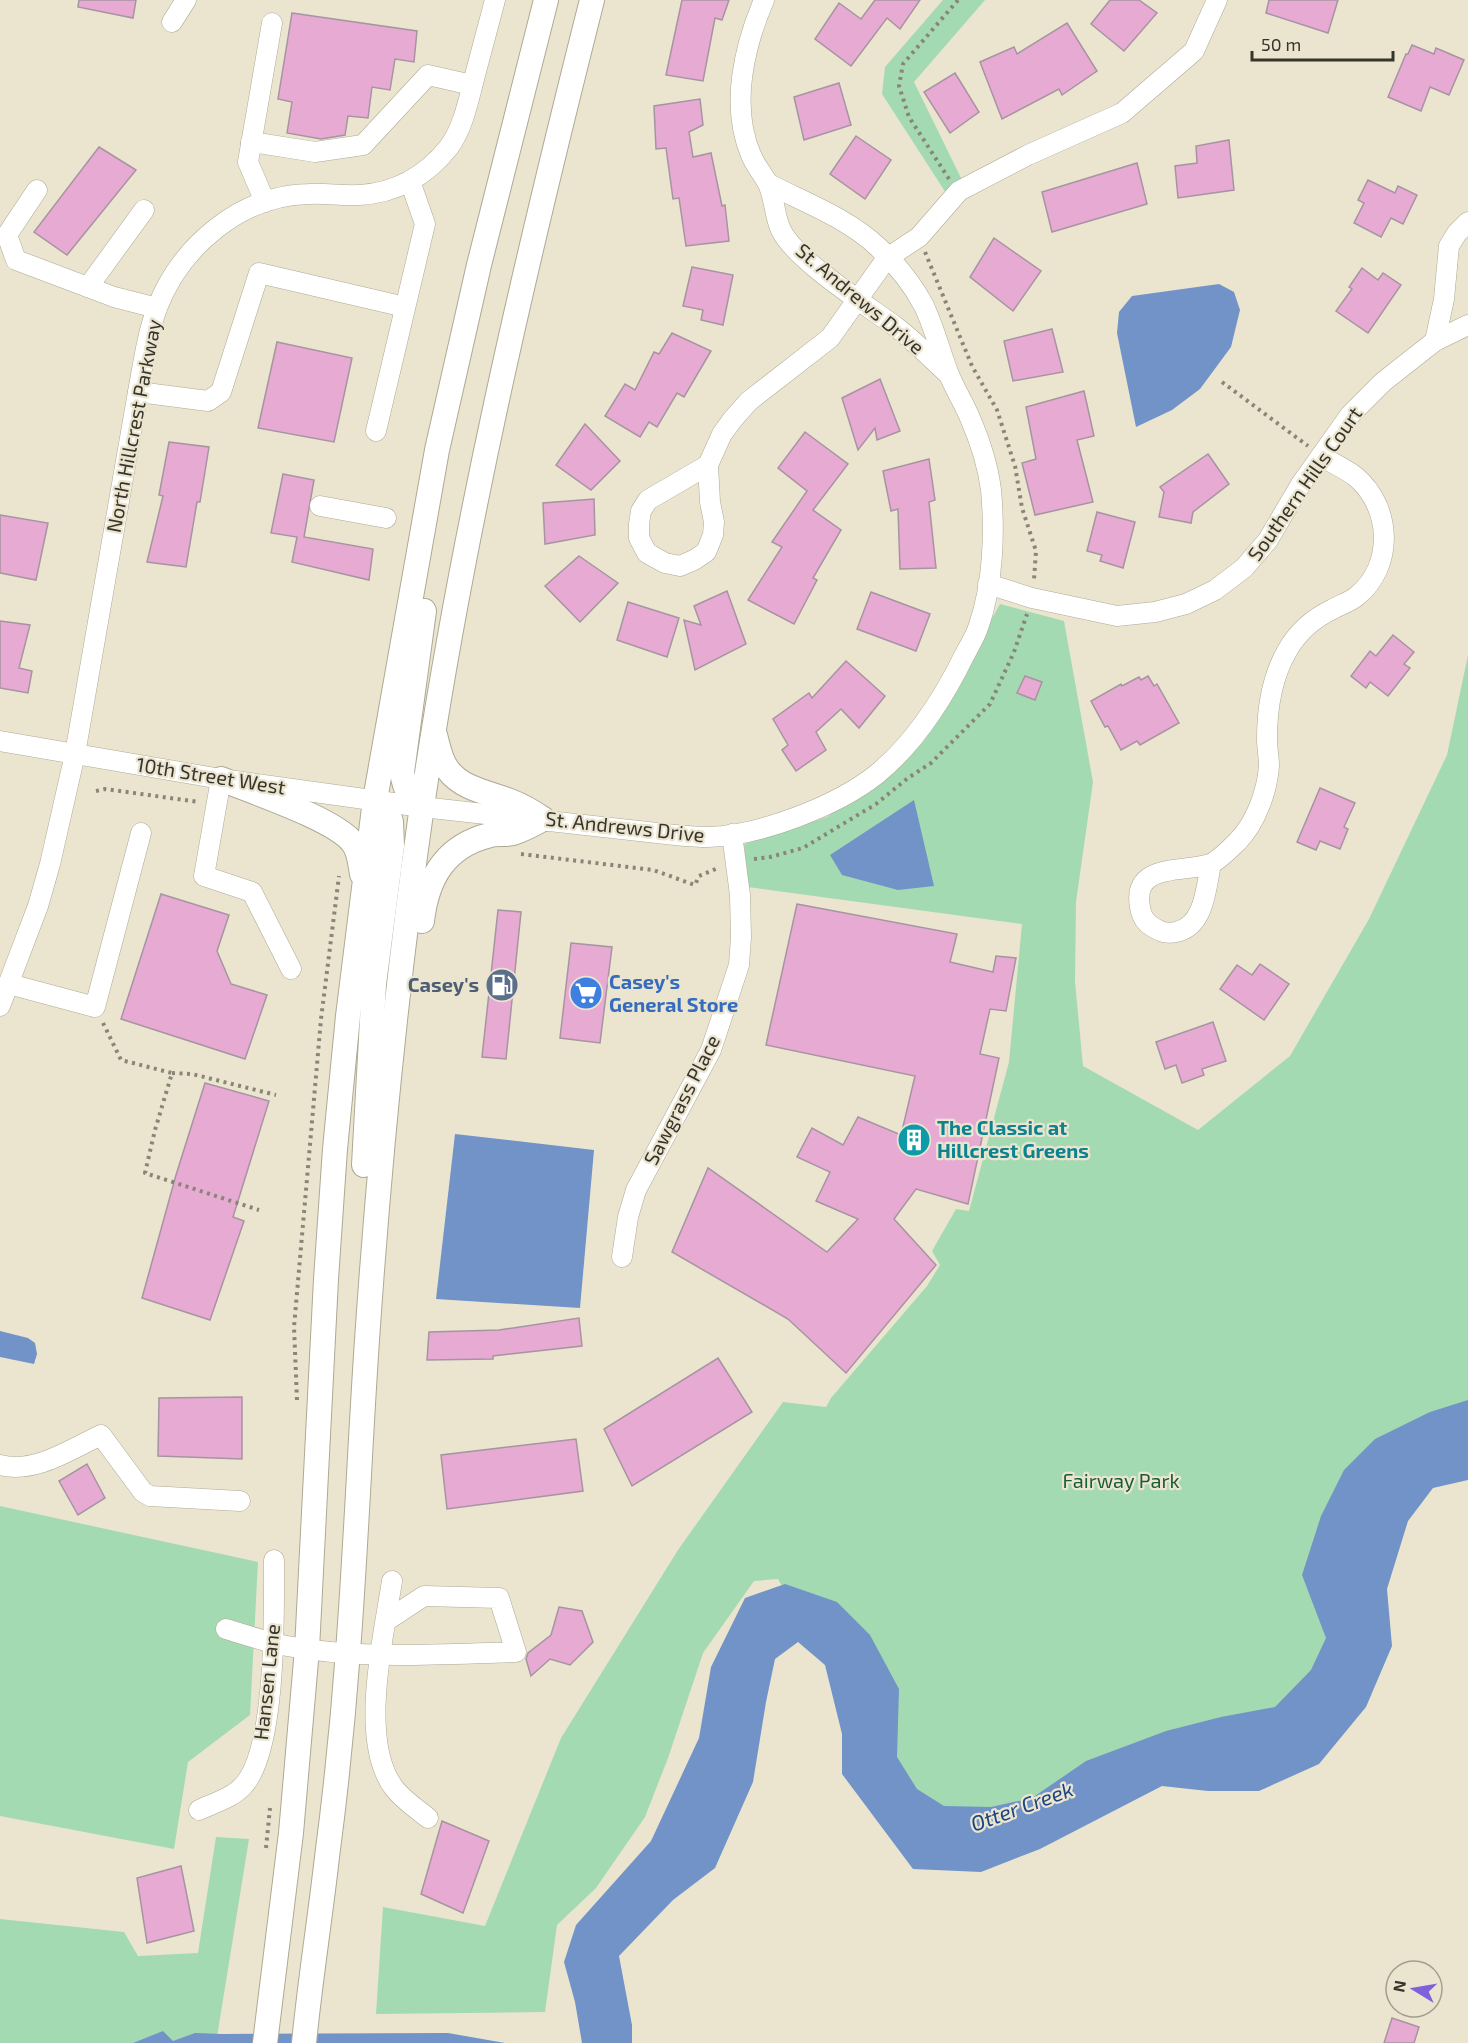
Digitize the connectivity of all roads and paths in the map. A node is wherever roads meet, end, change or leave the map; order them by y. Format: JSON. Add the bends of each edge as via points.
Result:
{"nodes":[{"id":1,"x":186,"y":0,"type":"edge"},
{"id":2,"x":495,"y":0,"type":"edge"},
{"id":3,"x":546,"y":0,"type":"edge"},
{"id":4,"x":592,"y":0,"type":"edge"},
{"id":5,"x":764,"y":0,"type":"edge"},
{"id":6,"x":958,"y":0,"type":"edge"},
{"id":7,"x":1217,"y":0,"type":"edge"},
{"id":8,"x":172,"y":22,"type":"dead end"},
{"id":9,"x":272,"y":23,"type":"dead end"},
{"id":10,"x":472,"y":85,"type":"junction"},
{"id":11,"x":251,"y":142,"type":"junction"},
{"id":12,"x":410,"y":181,"type":"junction"},
{"id":13,"x":769,"y":184,"type":"junction"},
{"id":14,"x":37,"y":190,"type":"dead end"},
{"id":15,"x":959,"y":191,"type":"junction"},
{"id":16,"x":265,"y":202,"type":"junction"},
{"id":17,"x":144,"y":210,"type":"dead end"},
{"id":18,"x":1468,"y":222,"type":"edge"},
{"id":19,"x":919,"y":237,"type":"junction"},
{"id":20,"x":888,"y":258,"type":"junction"},
{"id":21,"x":88,"y":287,"type":"junction"},
{"id":22,"x":858,"y":299,"type":"junction"},
{"id":23,"x":157,"y":308,"type":"junction"},
{"id":24,"x":405,"y":308,"type":"junction"},
{"id":25,"x":1468,"y":326,"type":"edge"},
{"id":26,"x":1436,"y":341,"type":"junction"},
{"id":27,"x":949,"y":374,"type":"junction"},
{"id":28,"x":1222,"y":382,"type":"dead end"},
{"id":29,"x":138,"y":392,"type":"junction"},
{"id":30,"x":376,"y":431,"type":"dead end"},
{"id":31,"x":437,"y":450,"type":"junction"},
{"id":32,"x":1321,"y":456,"type":"junction"},
{"id":33,"x":708,"y":465,"type":"junction"},
{"id":34,"x":320,"y":506,"type":"dead end"},
{"id":35,"x":386,"y":518,"type":"dead end"},
{"id":36,"x":988,"y":584,"type":"junction"},
{"id":37,"x":1032,"y":598,"type":"junction"},
{"id":38,"x":434,"y":729,"type":"junction"},
{"id":39,"x":0,"y":741,"type":"edge"},
{"id":40,"x":75,"y":754,"type":"junction"},
{"id":41,"x":221,"y":779,"type":"junction"},
{"id":42,"x":96,"y":791,"type":"dead end"},
{"id":43,"x":375,"y":800,"type":"junction"},
{"id":44,"x":216,"y":806,"type":"junction"},
{"id":45,"x":422,"y":807,"type":"junction"},
{"id":46,"x":543,"y":819,"type":"junction"},
{"id":47,"x":141,"y":833,"type":"dead end"},
{"id":48,"x":732,"y":834,"type":"junction"},
{"id":49,"x":515,"y":853,"type":"dead end"},
{"id":50,"x":735,"y":861,"type":"junction"},
{"id":51,"x":1211,"y":864,"type":"dead end"},
{"id":52,"x":339,"y":869,"type":"dead end"},
{"id":53,"x":364,"y":886,"type":"junction"},
{"id":54,"x":291,"y":969,"type":"dead end"},
{"id":55,"x":9,"y":984,"type":"junction"},
{"id":56,"x":0,"y":1006,"type":"edge"},
{"id":57,"x":95,"y":1006,"type":"junction"},
{"id":58,"x":172,"y":1073,"type":"junction"},
{"id":59,"x":276,"y":1095,"type":"dead end"},
{"id":60,"x":259,"y":1210,"type":"dead end"},
{"id":61,"x":622,"y":1257,"type":"dead end"},
{"id":62,"x":372,"y":1280,"type":"junction"},
{"id":63,"x":367,"y":1335,"type":"junction"},
{"id":64,"x":296,"y":1410,"type":"dead end"},
{"id":65,"x":0,"y":1465,"type":"edge"},
{"id":66,"x":240,"y":1501,"type":"dead end"},
{"id":67,"x":274,"y":1560,"type":"dead end"},
{"id":68,"x":392,"y":1581,"type":"dead end"},
{"id":69,"x":386,"y":1621,"type":"junction"},
{"id":70,"x":226,"y":1629,"type":"dead end"},
{"id":71,"x":273,"y":1643,"type":"junction"},
{"id":72,"x":307,"y":1649,"type":"junction"},
{"id":73,"x":348,"y":1653,"type":"junction"},
{"id":74,"x":380,"y":1656,"type":"junction"},
{"id":75,"x":271,"y":1801,"type":"dead end"},
{"id":76,"x":199,"y":1810,"type":"dead end"},
{"id":77,"x":428,"y":1818,"type":"dead end"},
{"id":78,"x":265,"y":1858,"type":"dead end"},
{"id":79,"x":265,"y":2043,"type":"edge"},
{"id":80,"x":304,"y":2043,"type":"edge"}],
"edges":[{"from":1,"to":8,"type":"street"},
{"from":2,"to":10,"type":"street","name":"North Hillcrest Parkway"},
{"from":3,"to":31,"type":"main road","via":[[478,265]]},
{"from":4,"to":38,"type":"main road","via":[[540,204],[488,437]]},
{"from":5,"to":13,"type":"street","name":"St. Andrews Drive","via":[[745,54],[741,92],[743,131],[751,156]]},
{"from":6,"to":15,"type":"path","via":[[903,64],[899,86],[909,117]]},
{"from":7,"to":15,"type":"street","via":[[1194,51],[1122,113]]},
{"from":9,"to":11,"type":"street"},
{"from":10,"to":11,"type":"street","via":[[428,75],[363,145],[315,152]]},
{"from":10,"to":12,"type":"street","name":"North Hillcrest Parkway","via":[[461,125],[450,146]]},
{"from":11,"to":16,"type":"street","via":[[248,162]]},
{"from":12,"to":16,"type":"street","name":"North Hillcrest Parkway","via":[[384,192],[307,194]]},
{"from":12,"to":24,"type":"street","via":[[424,225]]},
{"from":13,"to":20,"type":"street","name":"St. Andrews Drive","via":[[838,219]]},
{"from":13,"to":22,"type":"street","name":"St. Andrews Drive","via":[[781,231],[798,251]]},
{"from":14,"to":21,"type":"street","via":[[7,235],[16,260]]},
{"from":15,"to":19,"type":"street"},
{"from":16,"to":23,"type":"street","name":"North Hillcrest Parkway","via":[[223,222],[202,241],[170,281]]},
{"from":17,"to":21,"type":"street"},
{"from":18,"to":26,"type":"street","via":[[1449,246]]},
{"from":19,"to":20,"type":"street"},
{"from":19,"to":37,"type":"path","via":[[972,366],[997,411],[1015,466],[1022,508],[1036,550]]},
{"from":20,"to":22,"type":"street"},
{"from":20,"to":27,"type":"street","name":"St. Andrews Drive","via":[[924,307]]},
{"from":21,"to":23,"type":"street"},
{"from":22,"to":27,"type":"street","name":"St. Andrews Drive"},
{"from":22,"to":33,"type":"street","via":[[830,338],[767,385],[733,419]]},
{"from":23,"to":29,"type":"street","name":"North Hillcrest Parkway"},
{"from":24,"to":29,"type":"street","via":[[259,273],[221,392],[208,401]]},
{"from":24,"to":30,"type":"street"},
{"from":25,"to":26,"type":"street","name":"Southern Hills Court"},
{"from":26,"to":32,"type":"street","name":"Southern Hills Court","via":[[1358,406]]},
{"from":27,"to":36,"type":"street","name":"St. Andrews Drive","via":[[970,419],[991,491]]},
{"from":28,"to":32,"type":"path"},
{"from":29,"to":40,"type":"street","name":"North Hillcrest Parkway"},
{"from":31,"to":43,"type":"main road"},
{"from":31,"to":45,"type":"main road","via":[[426,595],[402,772],[404,787]]},
{"from":32,"to":37,"type":"street","name":"Southern Hills Court","via":[[1268,540],[1244,568],[1215,590],[1186,604],[1117,616]]},
{"from":32,"to":51,"type":"street","via":[[1356,477],[1378,505],[1383,520],[1382,561],[1371,583],[1354,598],[1318,617],[1287,651],[1277,671],[1272,695],[1267,740],[1269,765],[1254,818],[1238,841]]},
{"from":33,"to":33,"type":"street","via":[[648,500],[639,524],[639,538],[647,553],[680,566],[706,552],[714,522]]},
{"from":34,"to":35,"type":"street"},
{"from":36,"to":37,"type":"street","name":"Southern Hills Court"},
{"from":36,"to":48,"type":"street","name":"St. Andrews Drive","via":[[979,625],[955,676],[928,720],[906,746],[876,774],[833,801],[784,821]]},
{"from":37,"to":50,"type":"path","via":[[1014,652],[990,704],[932,762],[876,804],[803,848]]},
{"from":38,"to":45,"type":"main road"},
{"from":38,"to":46,"type":"main road","via":[[441,757],[457,778]]},
{"from":39,"to":40,"type":"street","name":"10th Street West"},
{"from":40,"to":41,"type":"street","name":"10th Street West"},
{"from":40,"to":55,"type":"street","name":"North Hillcrest Parkway","via":[[38,906]]},
{"from":41,"to":43,"type":"street","name":"10th Street West"},
{"from":41,"to":44,"type":"street"},
{"from":41,"to":53,"type":"main road","via":[[344,833],[358,851]]},
{"from":42,"to":44,"type":"path","via":[[105,789]]},
{"from":43,"to":45,"type":"street","name":"10th Street West"},
{"from":43,"to":53,"type":"main road"},
{"from":43,"to":63,"type":"main road","via":[[387,809],[392,846],[374,984],[359,1248]]},
{"from":44,"to":54,"type":"street","via":[[204,876],[252,892]]},
{"from":45,"to":46,"type":"street","name":"St. Andrews Drive"},
{"from":45,"to":62,"type":"main road","via":[[395,1012]]},
{"from":46,"to":48,"type":"street","name":"St. Andrews Drive","via":[[675,835]]},
{"from":46,"to":62,"type":"main road","via":[[513,834],[491,835],[459,848],[436,872],[428,887],[389,1207]]},
{"from":47,"to":57,"type":"street"},
{"from":48,"to":50,"type":"street","name":"Sawgrass Place"},
{"from":49,"to":50,"type":"path","via":[[653,870],[694,885],[699,876]]},
{"from":50,"to":61,"type":"street","name":"Sawgrass Place","via":[[740,895],[739,965],[711,1050],[636,1190]]},
{"from":52,"to":64,"type":"path","via":[[321,1019],[294,1328]]},
{"from":53,"to":72,"type":"main road","via":[[348,1016],[326,1279]]},
{"from":55,"to":56,"type":"street","name":"North Hillcrest Parkway"},
{"from":55,"to":57,"type":"street"},
{"from":57,"to":58,"type":"path","via":[[121,1060]]},
{"from":58,"to":59,"type":"path","via":[[192,1074]]},
{"from":58,"to":60,"type":"path","via":[[145,1173]]},
{"from":62,"to":63,"type":"main road"},
{"from":63,"to":73,"type":"main road"},
{"from":65,"to":66,"type":"street","via":[[32,1465],[102,1435],[143,1492],[150,1496]]},
{"from":67,"to":71,"type":"street","name":"Hansen Lane"},
{"from":68,"to":69,"type":"street"},
{"from":69,"to":74,"type":"street"},
{"from":69,"to":74,"type":"street","via":[[424,1596],[499,1598],[516,1652]]},
{"from":70,"to":71,"type":"street"},
{"from":71,"to":72,"type":"street"},
{"from":71,"to":76,"type":"street","name":"Hansen Lane","via":[[264,1736],[254,1768],[242,1787]]},
{"from":72,"to":73,"type":"street"},
{"from":72,"to":79,"type":"main road","via":[[291,1833]]},
{"from":73,"to":74,"type":"street"},
{"from":73,"to":80,"type":"main road"},
{"from":74,"to":77,"type":"street","via":[[375,1693],[383,1765],[393,1787]]},
{"from":75,"to":78,"type":"path"}]}
